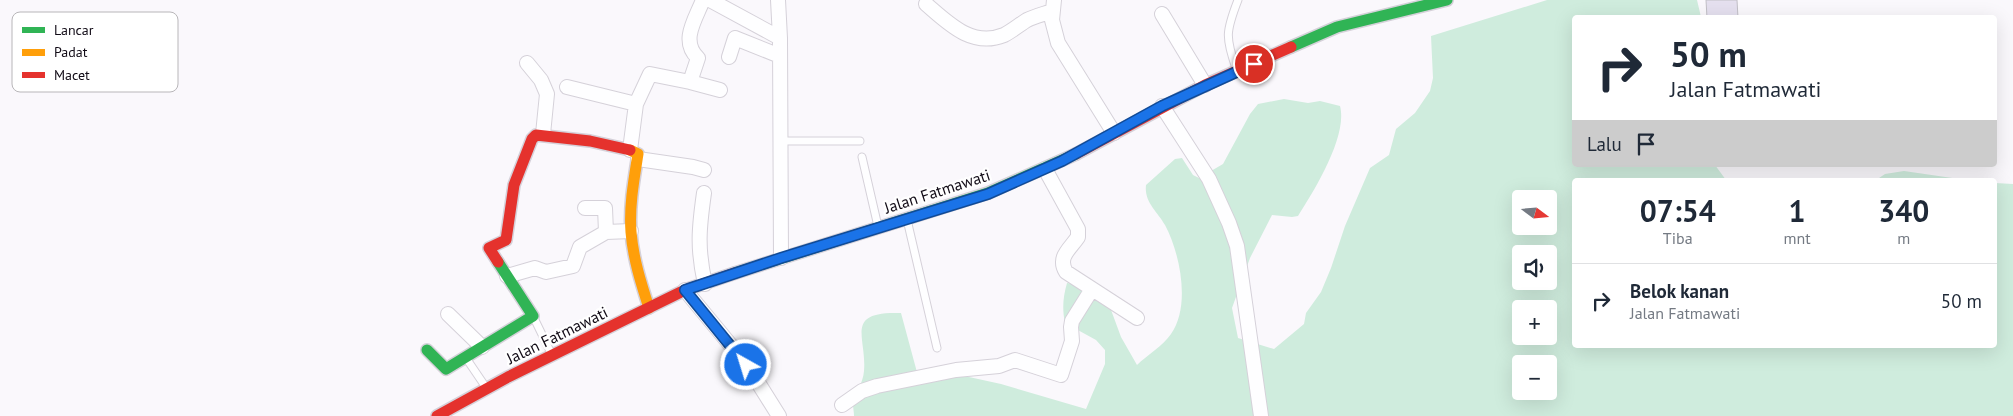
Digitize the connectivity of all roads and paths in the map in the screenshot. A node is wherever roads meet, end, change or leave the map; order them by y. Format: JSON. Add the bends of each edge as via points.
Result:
{"nodes":[{"id":1,"x":703,"y":0,"type":"edge"},
{"id":2,"x":710,"y":0,"type":"edge"},
{"id":3,"x":778,"y":0,"type":"edge"},
{"id":4,"x":1238,"y":0,"type":"edge"},
{"id":5,"x":1447,"y":0,"type":"edge"},
{"id":6,"x":926,"y":4,"type":"dead end"},
{"id":7,"x":1053,"y":5,"type":"edge"},
{"id":8,"x":1162,"y":14,"type":"dead end"},
{"id":9,"x":780,"y":38,"type":"junction"},
{"id":10,"x":780,"y":56,"type":"junction"},
{"id":11,"x":729,"y":57,"type":"dead end"},
{"id":12,"x":526,"y":63,"type":"dead end"},
{"id":13,"x":1237,"y":71,"type":"junction"},
{"id":14,"x":690,"y":82,"type":"junction"},
{"id":15,"x":1204,"y":85,"type":"junction"},
{"id":16,"x":567,"y":87,"type":"dead end"},
{"id":17,"x":720,"y":90,"type":"dead end"},
{"id":18,"x":636,"y":104,"type":"junction"},
{"id":19,"x":1162,"y":106,"type":"junction"},
{"id":20,"x":1114,"y":133,"type":"junction"},
{"id":21,"x":543,"y":134,"type":"junction"},
{"id":22,"x":781,"y":141,"type":"junction"},
{"id":23,"x":860,"y":141,"type":"dead end"},
{"id":24,"x":634,"y":154,"type":"junction"},
{"id":25,"x":862,"y":157,"type":"dead end"},
{"id":26,"x":1045,"y":169,"type":"junction"},
{"id":27,"x":704,"y":170,"type":"dead end"},
{"id":28,"x":704,"y":193,"type":"dead end"},
{"id":29,"x":585,"y":208,"type":"dead end"},
{"id":30,"x":906,"y":219,"type":"junction"},
{"id":31,"x":878,"y":228,"type":"junction"},
{"id":32,"x":631,"y":231,"type":"junction"},
{"id":33,"x":606,"y":232,"type":"junction"},
{"id":34,"x":781,"y":258,"type":"junction"},
{"id":35,"x":507,"y":276,"type":"junction"},
{"id":36,"x":705,"y":284,"type":"junction"},
{"id":37,"x":1092,"y":289,"type":"junction"},
{"id":38,"x":685,"y":290,"type":"junction"},
{"id":39,"x":649,"y":308,"type":"junction"},
{"id":40,"x":448,"y":314,"type":"dead end"},
{"id":41,"x":533,"y":316,"type":"junction"},
{"id":42,"x":1137,"y":318,"type":"dead end"},
{"id":43,"x":482,"y":347,"type":"junction"},
{"id":44,"x":937,"y":348,"type":"dead end"},
{"id":45,"x":427,"y":350,"type":"dead end"},
{"id":46,"x":553,"y":356,"type":"junction"},
{"id":47,"x":466,"y":357,"type":"junction"},
{"id":48,"x":487,"y":389,"type":"junction"},
{"id":49,"x":842,"y":405,"type":"dead end"},
{"id":50,"x":437,"y":416,"type":"edge"},
{"id":51,"x":779,"y":416,"type":"edge"},
{"id":52,"x":1261,"y":416,"type":"edge"}],
"edges":[{"from":1,"to":14,"type":"street","via":[[689,37],[689,46],[698,58]]},
{"from":2,"to":9,"type":"street"},
{"from":3,"to":9,"type":"street"},
{"from":4,"to":13,"type":"lane","via":[[1228,26],[1227,44]]},
{"from":5,"to":13,"type":"main road","name":"Jalan Fatmawati","via":[[1337,27]]},
{"from":6,"to":7,"type":"street","via":[[967,36],[988,39],[1006,34]]},
{"from":7,"to":20,"type":"street","via":[[1052,20],[1058,43]]},
{"from":8,"to":15,"type":"street"},
{"from":9,"to":10,"type":"street"},
{"from":10,"to":11,"type":"street","via":[[735,38]]},
{"from":10,"to":22,"type":"street"},
{"from":12,"to":21,"type":"street","via":[[547,94]]},
{"from":13,"to":15,"type":"main road","name":"Jalan Fatmawati"},
{"from":14,"to":17,"type":"street"},
{"from":14,"to":18,"type":"street","via":[[650,74]]},
{"from":15,"to":19,"type":"main road","name":"Jalan Fatmawati"},
{"from":16,"to":18,"type":"street"},
{"from":18,"to":24,"type":"street"},
{"from":19,"to":20,"type":"main road","name":"Jalan Fatmawati"},
{"from":19,"to":52,"type":"street","via":[[1209,179],[1237,246]]},
{"from":20,"to":26,"type":"main road","name":"Jalan Fatmawati"},
{"from":21,"to":24,"type":"main road"},
{"from":21,"to":35,"type":"main road","via":[[532,138],[518,172],[506,240],[489,248]]},
{"from":22,"to":23,"type":"lane"},
{"from":22,"to":34,"type":"street"},
{"from":24,"to":27,"type":"street"},
{"from":24,"to":32,"type":"main road"},
{"from":25,"to":31,"type":"lane"},
{"from":26,"to":30,"type":"main road","name":"Jalan Fatmawati","via":[[988,194]]},
{"from":26,"to":37,"type":"street","via":[[1078,229],[1078,237],[1066,252],[1062,266]]},
{"from":28,"to":36,"type":"street","via":[[699,258]]},
{"from":29,"to":33,"type":"street","via":[[605,208]]},
{"from":30,"to":31,"type":"main road","name":"Jalan Fatmawati"},
{"from":30,"to":44,"type":"lane"},
{"from":31,"to":34,"type":"main road","name":"Jalan Fatmawati"},
{"from":32,"to":33,"type":"street"},
{"from":32,"to":39,"type":"main road","via":[[638,274]]},
{"from":33,"to":35,"type":"street","via":[[580,247],[572,266],[546,272],[535,268]]},
{"from":34,"to":36,"type":"main road","name":"Jalan Fatmawati"},
{"from":35,"to":41,"type":"main road"},
{"from":36,"to":38,"type":"main road","name":"Jalan Fatmawati"},
{"from":37,"to":42,"type":"street"},
{"from":37,"to":49,"type":"street","via":[[1072,321],[1072,341],[1061,375],[1015,360],[999,366],[956,370],[876,386]]},
{"from":38,"to":39,"type":"main road","name":"Jalan Fatmawati"},
{"from":38,"to":51,"type":"street","via":[[746,365]]},
{"from":39,"to":46,"type":"main road","name":"Jalan Fatmawati"},
{"from":40,"to":43,"type":"street"},
{"from":41,"to":43,"type":"main road"},
{"from":41,"to":46,"type":"lane"},
{"from":43,"to":47,"type":"main road"},
{"from":45,"to":47,"type":"main road","via":[[446,369]]},
{"from":46,"to":48,"type":"main road","name":"Jalan Fatmawati"},
{"from":47,"to":48,"type":"lane"},
{"from":48,"to":50,"type":"main road","name":"Jalan Fatmawati"}]}
